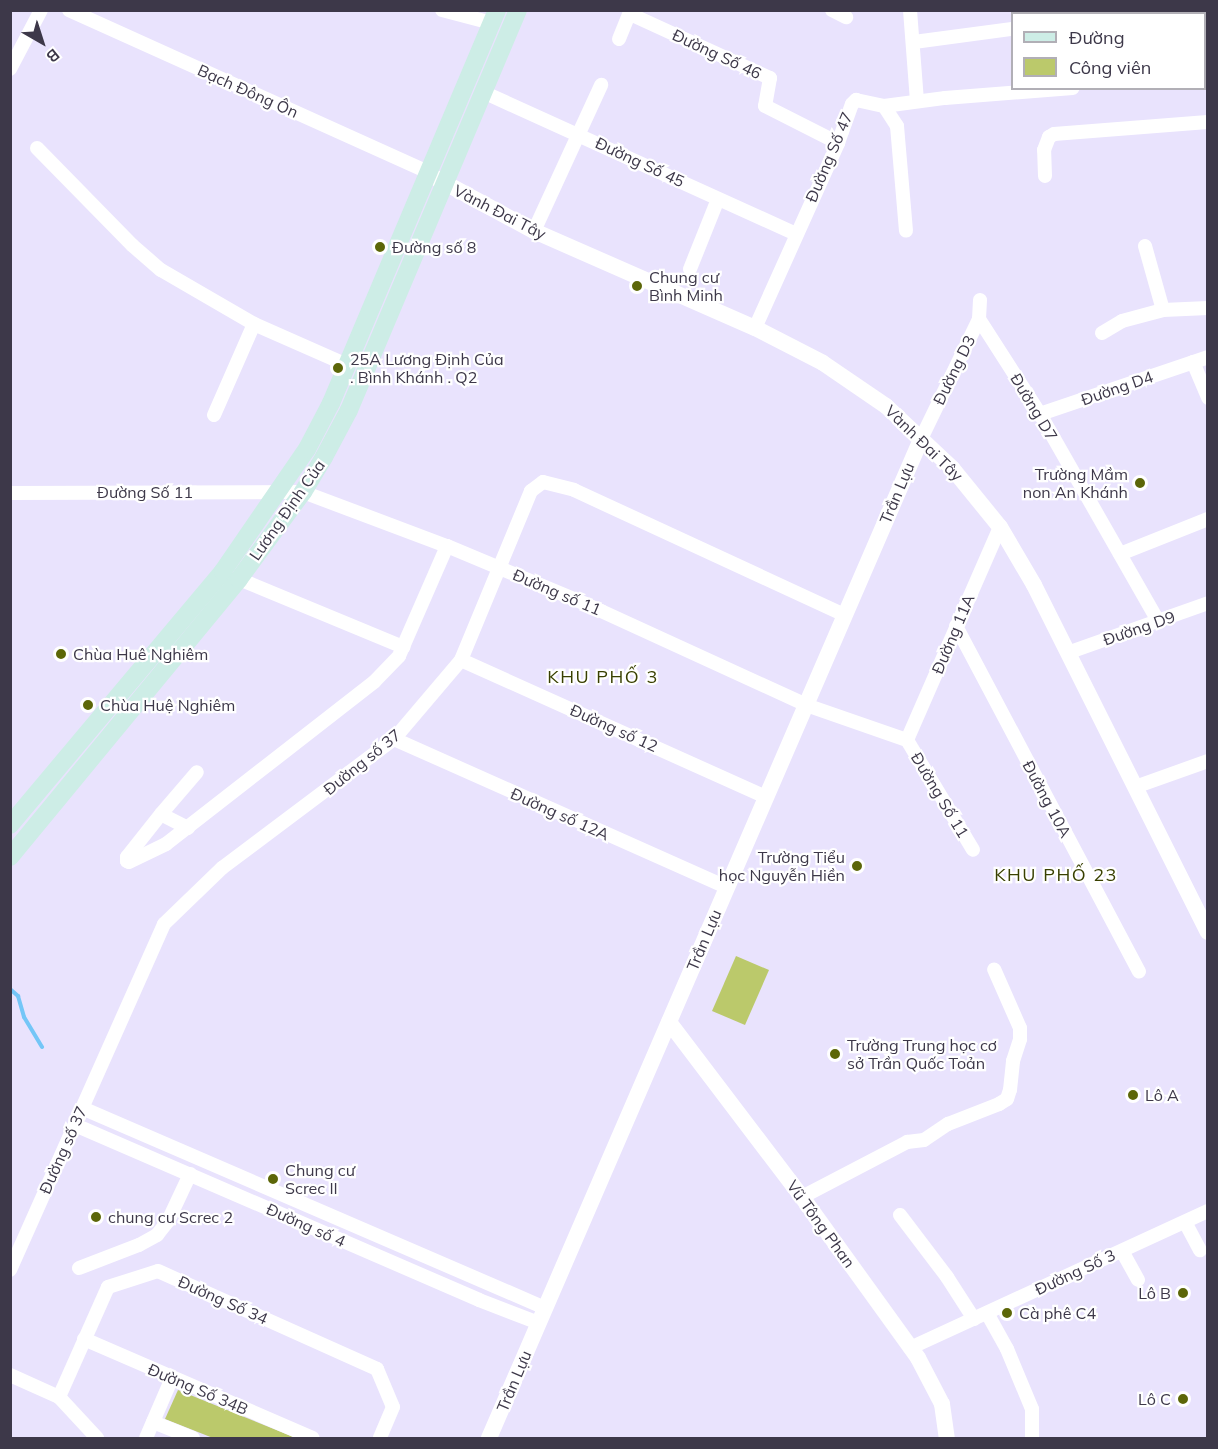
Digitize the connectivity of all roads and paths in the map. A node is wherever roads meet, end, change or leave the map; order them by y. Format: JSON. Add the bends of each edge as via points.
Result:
{"nodes":[{"id":1,"x":41,"y":10,"type":"edge"},
{"id":2,"x":69,"y":10,"type":"edge"},
{"id":3,"x":442,"y":10,"type":"edge"},
{"id":4,"x":518,"y":10,"type":"edge"},
{"id":5,"x":832,"y":10,"type":"edge"},
{"id":6,"x":910,"y":10,"type":"edge"},
{"id":7,"x":631,"y":12,"type":"edge"},
{"id":8,"x":494,"y":17,"type":"edge"},
{"id":9,"x":846,"y":17,"type":"dead end"},
{"id":10,"x":1011,"y":29,"type":"edge"},
{"id":11,"x":619,"y":39,"type":"dead end"},
{"id":12,"x":914,"y":42,"type":"junction"},
{"id":13,"x":10,"y":69,"type":"edge"},
{"id":14,"x":601,"y":85,"type":"dead end"},
{"id":15,"x":1049,"y":90,"type":"edge"},
{"id":16,"x":483,"y":92,"type":"junction"},
{"id":17,"x":917,"y":101,"type":"junction"},
{"id":18,"x":884,"y":106,"type":"junction"},
{"id":19,"x":1208,"y":122,"type":"edge"},
{"id":20,"x":579,"y":133,"type":"junction"},
{"id":21,"x":838,"y":143,"type":"junction"},
{"id":22,"x":37,"y":148,"type":"dead end"},
{"id":23,"x":427,"y":172,"type":"junction"},
{"id":24,"x":1045,"y":176,"type":"dead end"},
{"id":25,"x":445,"y":184,"type":"junction"},
{"id":26,"x":718,"y":199,"type":"junction"},
{"id":27,"x":534,"y":231,"type":"junction"},
{"id":28,"x":906,"y":231,"type":"dead end"},
{"id":29,"x":796,"y":234,"type":"junction"},
{"id":30,"x":1145,"y":246,"type":"dead end"},
{"id":31,"x":690,"y":268,"type":"dead end"},
{"id":32,"x":980,"y":300,"type":"dead end"},
{"id":33,"x":1208,"y":308,"type":"edge"},
{"id":34,"x":1163,"y":310,"type":"junction"},
{"id":35,"x":979,"y":320,"type":"junction"},
{"id":36,"x":254,"y":324,"type":"junction"},
{"id":37,"x":755,"y":328,"type":"junction"},
{"id":38,"x":1102,"y":333,"type":"dead end"},
{"id":39,"x":1208,"y":357,"type":"edge"},
{"id":40,"x":1193,"y":362,"type":"junction"},
{"id":41,"x":347,"y":365,"type":"junction"},
{"id":42,"x":1208,"y":398,"type":"edge"},
{"id":43,"x":1040,"y":414,"type":"junction"},
{"id":44,"x":214,"y":415,"type":"dead end"},
{"id":45,"x":921,"y":439,"type":"junction"},
{"id":46,"x":280,"y":491,"type":"junction"},
{"id":47,"x":303,"y":492,"type":"junction"},
{"id":48,"x":10,"y":493,"type":"edge"},
{"id":49,"x":1208,"y":519,"type":"edge"},
{"id":50,"x":1000,"y":527,"type":"junction"},
{"id":51,"x":447,"y":546,"type":"junction"},
{"id":52,"x":1120,"y":554,"type":"junction"},
{"id":53,"x":499,"y":567,"type":"junction"},
{"id":54,"x":239,"y":579,"type":"junction"},
{"id":55,"x":1208,"y":603,"type":"edge"},
{"id":56,"x":845,"y":615,"type":"junction"},
{"id":57,"x":1158,"y":621,"type":"junction"},
{"id":58,"x":956,"y":626,"type":"junction"},
{"id":59,"x":403,"y":647,"type":"junction"},
{"id":60,"x":1070,"y":652,"type":"junction"},
{"id":61,"x":461,"y":660,"type":"junction"},
{"id":62,"x":806,"y":705,"type":"junction"},
{"id":63,"x":394,"y":740,"type":"junction"},
{"id":64,"x":907,"y":740,"type":"junction"},
{"id":65,"x":1208,"y":761,"type":"edge"},
{"id":66,"x":197,"y":772,"type":"dead end"},
{"id":67,"x":1135,"y":787,"type":"junction"},
{"id":68,"x":766,"y":797,"type":"junction"},
{"id":69,"x":161,"y":814,"type":"junction"},
{"id":70,"x":10,"y":825,"type":"edge"},
{"id":71,"x":188,"y":828,"type":"junction"},
{"id":72,"x":973,"y":850,"type":"dead end"},
{"id":73,"x":10,"y":857,"type":"edge"},
{"id":74,"x":727,"y":887,"type":"junction"},
{"id":75,"x":1208,"y":932,"type":"edge"},
{"id":76,"x":994,"y":969,"type":"dead end"},
{"id":77,"x":1139,"y":972,"type":"dead end"},
{"id":78,"x":669,"y":1022,"type":"junction"},
{"id":79,"x":82,"y":1108,"type":"junction"},
{"id":80,"x":75,"y":1125,"type":"junction"},
{"id":81,"x":190,"y":1174,"type":"junction"},
{"id":82,"x":802,"y":1197,"type":"junction"},
{"id":83,"x":1208,"y":1211,"type":"edge"},
{"id":84,"x":900,"y":1215,"type":"dead end"},
{"id":85,"x":1185,"y":1222,"type":"junction"},
{"id":86,"x":1200,"y":1250,"type":"dead end"},
{"id":87,"x":1122,"y":1251,"type":"junction"},
{"id":88,"x":79,"y":1268,"type":"dead end"},
{"id":89,"x":10,"y":1270,"type":"edge"},
{"id":90,"x":1138,"y":1280,"type":"dead end"},
{"id":91,"x":542,"y":1315,"type":"junction"},
{"id":92,"x":980,"y":1316,"type":"junction"},
{"id":93,"x":84,"y":1340,"type":"junction"},
{"id":94,"x":910,"y":1348,"type":"junction"},
{"id":95,"x":10,"y":1375,"type":"edge"},
{"id":96,"x":172,"y":1378,"type":"junction"},
{"id":97,"x":59,"y":1397,"type":"junction"},
{"id":98,"x":153,"y":1422,"type":"junction"},
{"id":99,"x":97,"y":1438,"type":"edge"},
{"id":100,"x":146,"y":1438,"type":"edge"},
{"id":101,"x":193,"y":1438,"type":"edge"},
{"id":102,"x":313,"y":1438,"type":"edge"},
{"id":103,"x":380,"y":1438,"type":"edge"},
{"id":104,"x":489,"y":1438,"type":"edge"},
{"id":105,"x":947,"y":1438,"type":"edge"},
{"id":106,"x":1032,"y":1438,"type":"edge"}],
"edges":[{"from":1,"to":13,"type":"street"},
{"from":2,"to":23,"type":"street","name":"Bạch Đông Ôn"},
{"from":3,"to":8,"type":"street"},
{"from":4,"to":16,"type":"main road","name":"Lương Định Của"},
{"from":5,"to":9,"type":"street"},
{"from":6,"to":12,"type":"street"},
{"from":7,"to":11,"type":"street","name":"Đường Số 46"},
{"from":7,"to":21,"type":"street","name":"Đường Số 46","via":[[770,78],[765,106]]},
{"from":8,"to":23,"type":"main road","name":"Lương Định Của"},
{"from":10,"to":12,"type":"street"},
{"from":12,"to":17,"type":"street"},
{"from":14,"to":20,"type":"street"},
{"from":15,"to":17,"type":"street"},
{"from":16,"to":20,"type":"street","name":"Đường Số 45"},
{"from":16,"to":25,"type":"main road","name":"Lương Định Của"},
{"from":17,"to":18,"type":"street"},
{"from":18,"to":21,"type":"street","name":"Đường Số 47","via":[[856,100]]},
{"from":18,"to":28,"type":"street","via":[[897,126]]},
{"from":19,"to":24,"type":"street","via":[[1054,134],[1044,150]]},
{"from":20,"to":26,"type":"street","name":"Đường Số 45"},
{"from":20,"to":27,"type":"street"},
{"from":21,"to":29,"type":"street","name":"Đường Số 47"},
{"from":22,"to":36,"type":"street","via":[[161,270]]},
{"from":23,"to":25,"type":"street","name":"Vành Đai Tây"},
{"from":23,"to":41,"type":"main road","name":"Lương Định Của"},
{"from":25,"to":27,"type":"street","name":"Vành Đai Tây"},
{"from":25,"to":47,"type":"main road","name":"Lương Định Của","via":[[349,410]]},
{"from":26,"to":29,"type":"street","name":"Đường Số 45"},
{"from":26,"to":31,"type":"street"},
{"from":27,"to":37,"type":"street","name":"Vành Đai Tây"},
{"from":29,"to":37,"type":"street","name":"Đường Số 47"},
{"from":30,"to":34,"type":"street"},
{"from":32,"to":35,"type":"street","name":"Đường D3"},
{"from":33,"to":34,"type":"street"},
{"from":34,"to":38,"type":"street","via":[[1122,321]]},
{"from":35,"to":43,"type":"street","name":"Đường D7"},
{"from":35,"to":45,"type":"street","name":"Đường D3"},
{"from":36,"to":41,"type":"street"},
{"from":36,"to":44,"type":"street"},
{"from":37,"to":45,"type":"street","name":"Vành Đai Tây","via":[[846,375],[894,412]]},
{"from":39,"to":40,"type":"street","name":"Đường D4"},
{"from":40,"to":42,"type":"street"},
{"from":40,"to":43,"type":"street","name":"Đường D4"},
{"from":41,"to":46,"type":"main road","name":"Lương Định Của","via":[[307,449]]},
{"from":43,"to":52,"type":"street","name":"Đường D7"},
{"from":45,"to":50,"type":"street","name":"Vành Đai Tây","via":[[971,488]]},
{"from":45,"to":56,"type":"street","name":"Trần Lựu"},
{"from":46,"to":47,"type":"street","name":"Đường Số 11"},
{"from":46,"to":48,"type":"street","name":"Đường Số 11"},
{"from":46,"to":70,"type":"main road","name":"Lương Định Của","via":[[223,571]]},
{"from":47,"to":51,"type":"street","name":"Đường số 11"},
{"from":47,"to":54,"type":"main road","name":"Lương Định Của"},
{"from":49,"to":52,"type":"street"},
{"from":50,"to":58,"type":"street","name":"Đường 11A"},
{"from":50,"to":60,"type":"street","name":"Vành Đai Tây"},
{"from":51,"to":53,"type":"street","name":"Đường số 11"},
{"from":51,"to":59,"type":"street"},
{"from":52,"to":57,"type":"street","name":"Đường D7"},
{"from":53,"to":56,"type":"street","name":"Đường số 37","via":[[531,491],[543,482],[574,490]]},
{"from":53,"to":61,"type":"street","name":"Đường số 37"},
{"from":53,"to":62,"type":"street","name":"Đường số 11"},
{"from":54,"to":59,"type":"street"},
{"from":54,"to":73,"type":"main road","name":"Lương Định Của"},
{"from":55,"to":57,"type":"street","name":"Đường D9"},
{"from":56,"to":62,"type":"street","name":"Trần Lựu"},
{"from":57,"to":60,"type":"street","name":"Đường D9"},
{"from":58,"to":64,"type":"street","name":"Đường 11A"},
{"from":58,"to":77,"type":"street","name":"Đường 10A"},
{"from":59,"to":71,"type":"street","via":[[374,682]]},
{"from":60,"to":67,"type":"street","name":"Vành Đai Tây"},
{"from":61,"to":63,"type":"street","name":"Đường số 37"},
{"from":61,"to":68,"type":"street","name":"Đường số 12"},
{"from":62,"to":64,"type":"street","name":"Đường Số 11"},
{"from":62,"to":68,"type":"street","name":"Trần Lựu"},
{"from":63,"to":74,"type":"street","name":"Đường số 12A"},
{"from":63,"to":79,"type":"street","name":"Đường số 37","via":[[222,868],[164,924]]},
{"from":64,"to":72,"type":"street","name":"Đường Số 11"},
{"from":65,"to":67,"type":"street"},
{"from":66,"to":69,"type":"street"},
{"from":67,"to":75,"type":"street","name":"Vành Đai Tây"},
{"from":68,"to":74,"type":"street","name":"Trần Lựu"},
{"from":69,"to":71,"type":"street"},
{"from":69,"to":71,"type":"street","via":[[127,856],[128,862],[166,844]]},
{"from":74,"to":78,"type":"street","name":"Trần Lựu"},
{"from":76,"to":82,"type":"street","via":[[1020,1028],[1006,1099],[948,1124],[924,1140],[907,1142]]},
{"from":78,"to":82,"type":"street","name":"Vũ Tông Phan"},
{"from":78,"to":91,"type":"street","name":"Trần Lựu"},
{"from":79,"to":80,"type":"street","name":"Đường số 37"},
{"from":79,"to":91,"type":"street","name":"Đường số 4"},
{"from":80,"to":81,"type":"street","name":"Đường số 4"},
{"from":80,"to":89,"type":"street","name":"Đường số 37"},
{"from":81,"to":88,"type":"street","via":[[168,1221],[157,1235]]},
{"from":81,"to":91,"type":"street","name":"Đường số 4","via":[[479,1300]]},
{"from":82,"to":94,"type":"street","name":"Vũ Tông Phan"},
{"from":83,"to":85,"type":"street","name":"Đường Số 3"},
{"from":84,"to":92,"type":"street"},
{"from":85,"to":86,"type":"street"},
{"from":85,"to":87,"type":"street","name":"Đường Số 3"},
{"from":87,"to":90,"type":"street"},
{"from":87,"to":92,"type":"street","name":"Đường Số 3"},
{"from":91,"to":104,"type":"street","name":"Trần Lựu"},
{"from":92,"to":94,"type":"street","name":"Đường Số 3"},
{"from":92,"to":106,"type":"street","via":[[1007,1349],[1032,1409]]},
{"from":93,"to":96,"type":"street","name":"Đường Số 34B"},
{"from":93,"to":97,"type":"street","name":"Đường Số 34"},
{"from":93,"to":103,"type":"street","name":"Đường Số 34","via":[[108,1287],[158,1271],[377,1369],[393,1407]]},
{"from":94,"to":105,"type":"street","name":"Vũ Tông Phan","via":[[939,1397]]},
{"from":95,"to":97,"type":"street"},
{"from":96,"to":98,"type":"street"},
{"from":96,"to":102,"type":"street","name":"Đường Số 34B"},
{"from":97,"to":99,"type":"street"},
{"from":98,"to":100,"type":"street"},
{"from":98,"to":101,"type":"street"}]}
